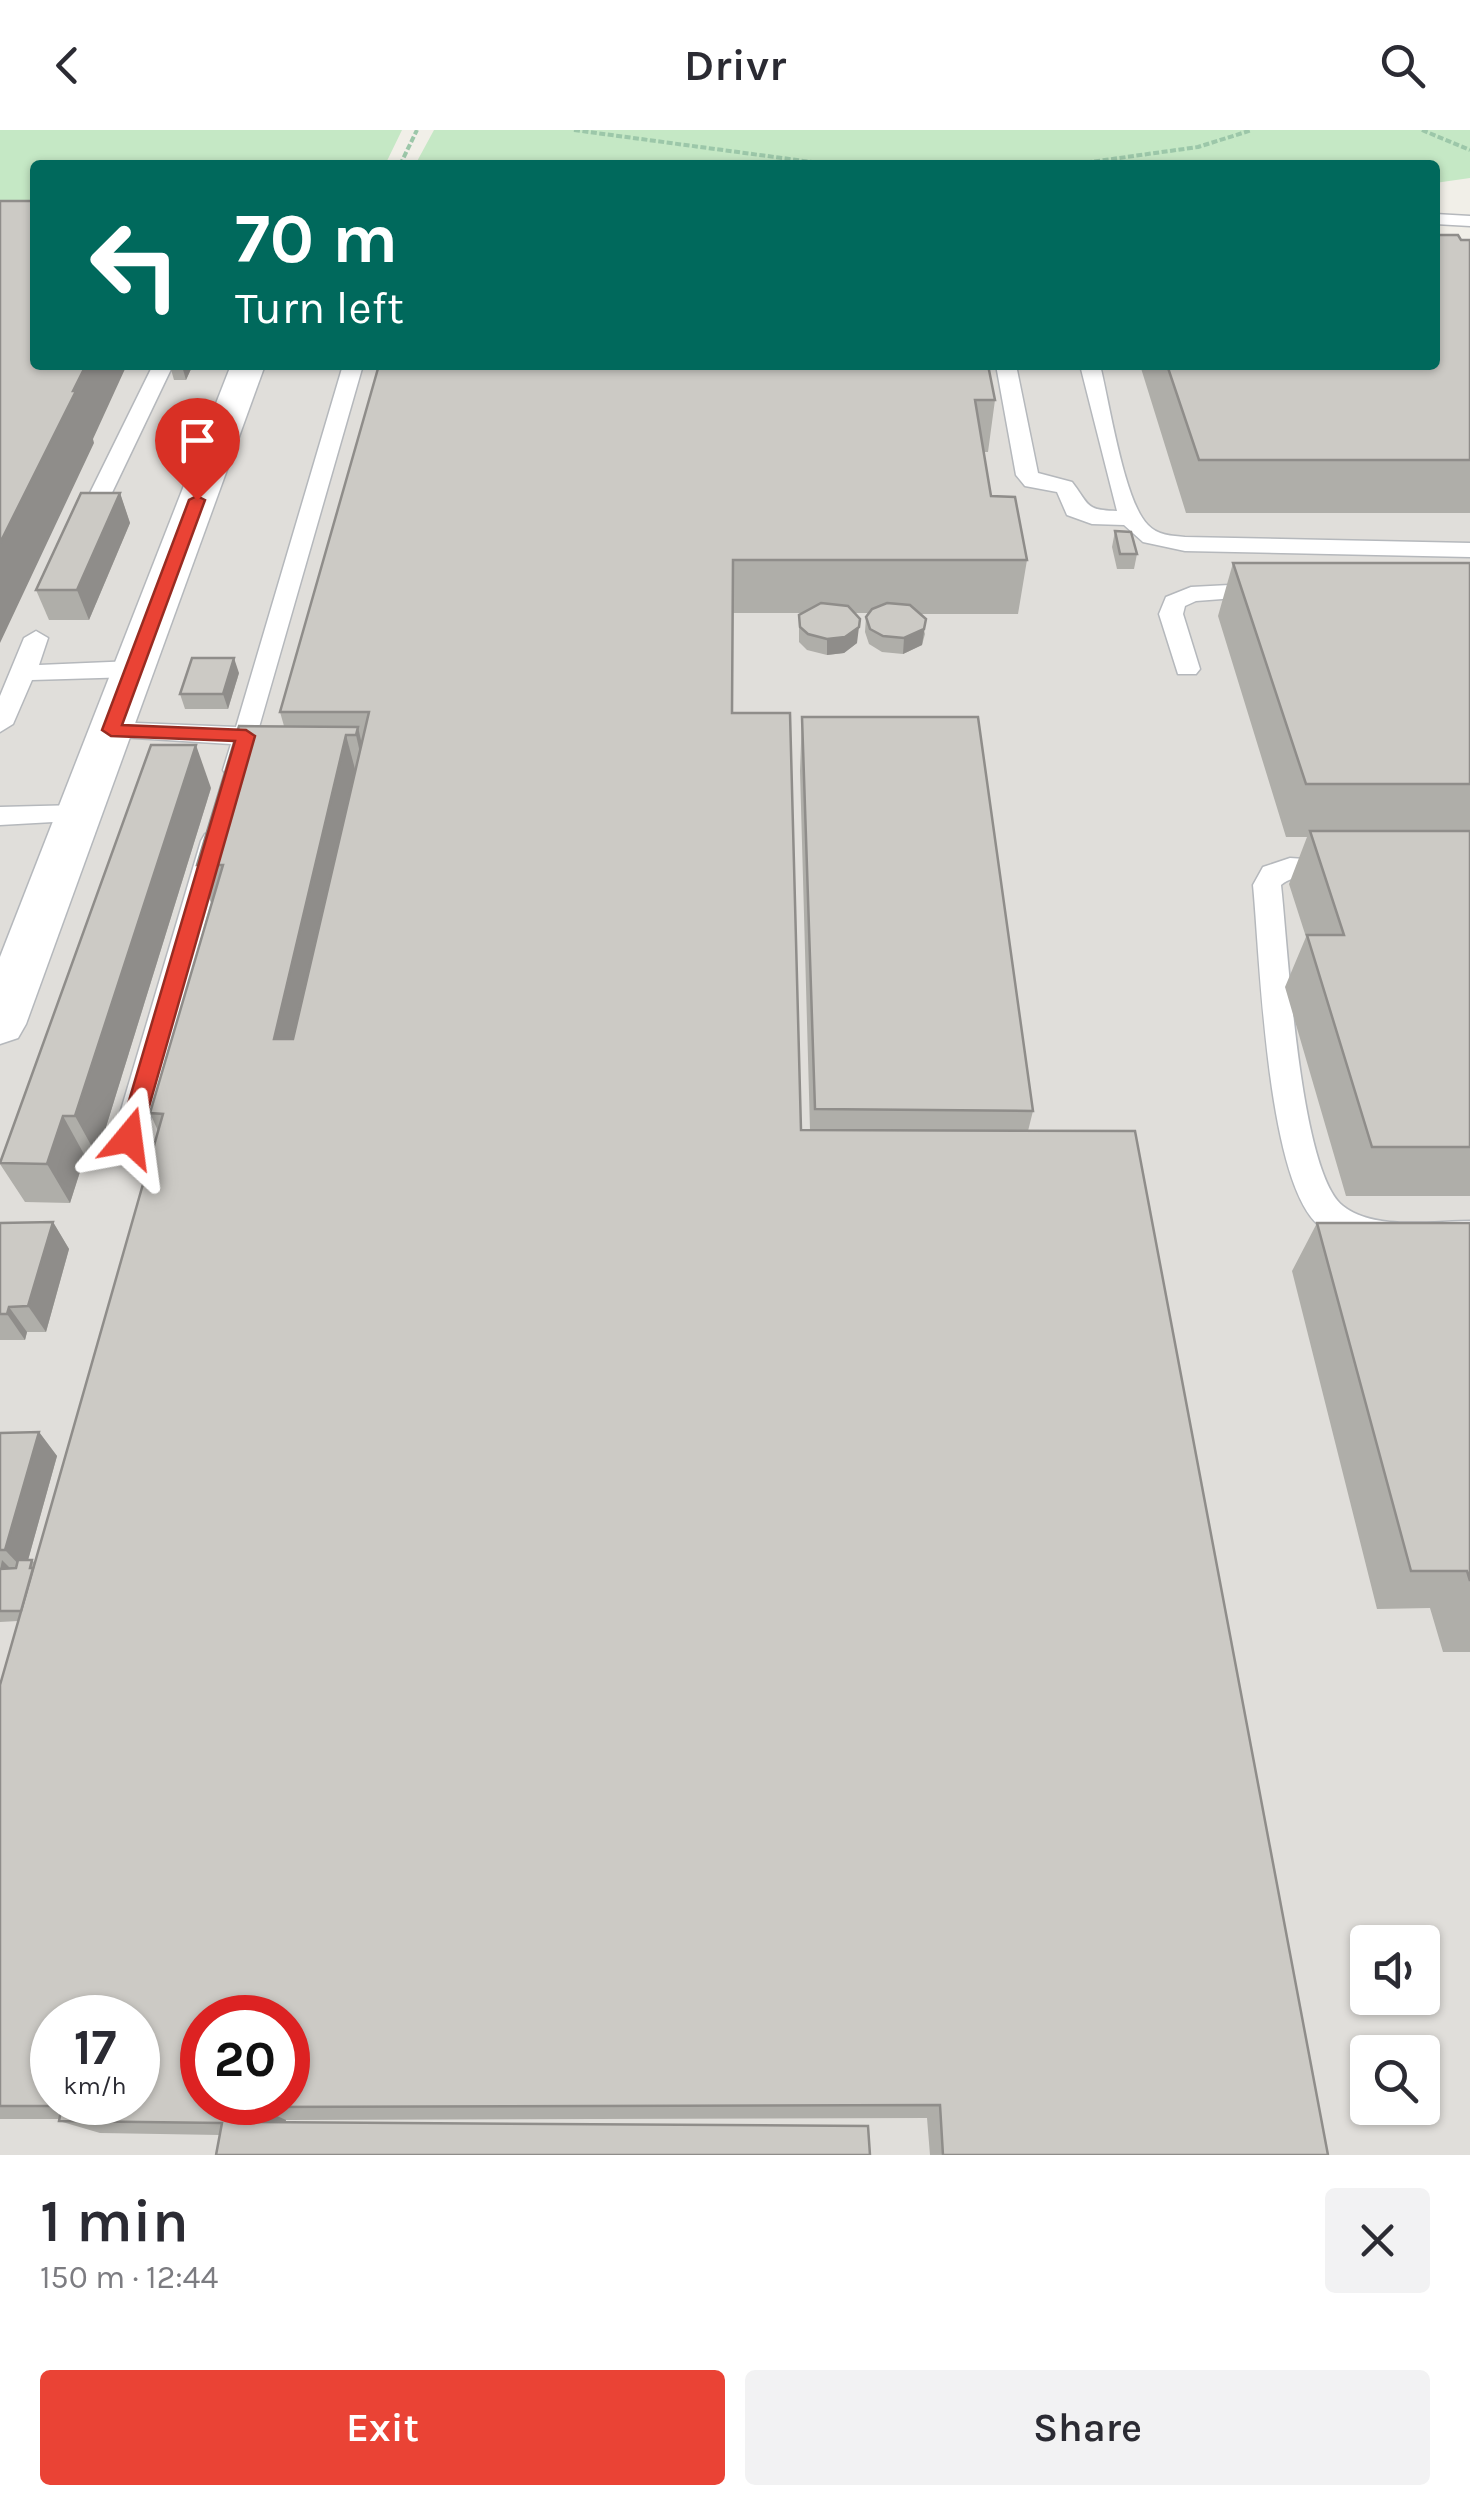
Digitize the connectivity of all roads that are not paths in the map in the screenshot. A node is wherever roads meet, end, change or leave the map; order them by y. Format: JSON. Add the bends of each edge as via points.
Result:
{"nodes":[{"id":1,"x":1440,"y":218,"type":"edge"},
{"id":2,"x":1470,"y":221,"type":"edge"},
{"id":3,"x":161,"y":370,"type":"edge"},
{"id":4,"x":246,"y":370,"type":"edge"},
{"id":5,"x":352,"y":370,"type":"edge"},
{"id":6,"x":1007,"y":370,"type":"edge"},
{"id":7,"x":1091,"y":370,"type":"edge"},
{"id":8,"x":1132,"y":519,"type":"junction"},
{"id":9,"x":65,"y":550,"type":"edge"},
{"id":10,"x":1470,"y":550,"type":"edge"},
{"id":11,"x":1295,"y":590,"type":"edge"},
{"id":12,"x":36,"y":638,"type":"dead end"},
{"id":13,"x":134,"y":669,"type":"junction"},
{"id":14,"x":1187,"y":669,"type":"dead end"},
{"id":15,"x":23,"y":672,"type":"junction"},
{"id":16,"x":0,"y":724,"type":"edge"},
{"id":17,"x":111,"y":730,"type":"junction"},
{"id":18,"x":246,"y":736,"type":"junction"},
{"id":19,"x":79,"y":814,"type":"junction"},
{"id":20,"x":0,"y":816,"type":"edge"},
{"id":21,"x":1362,"y":869,"type":"edge"},
{"id":22,"x":0,"y":1024,"type":"edge"},
{"id":23,"x":129,"y":1138,"type":"dead end"},
{"id":24,"x":1470,"y":1235,"type":"edge"}],
"edges":[{"from":1,"to":2,"type":"lane"},
{"from":3,"to":9,"type":"lane","via":[[97,501]]},
{"from":4,"to":13,"type":"street"},
{"from":5,"to":18,"type":"lane"},
{"from":6,"to":8,"type":"lane","via":[[1032,482],[1064,487],[1075,510],[1092,517]]},
{"from":7,"to":8,"type":"lane"},
{"from":8,"to":10,"type":"lane","via":[[1143,533],[1185,544]]},
{"from":11,"to":14,"type":"lane","via":[[1191,594],[1174,602],[1170,614]]},
{"from":12,"to":15,"type":"lane"},
{"from":13,"to":15,"type":"lane"},
{"from":13,"to":17,"type":"street"},
{"from":15,"to":16,"type":"lane"},
{"from":17,"to":18,"type":"lane"},
{"from":17,"to":19,"type":"street"},
{"from":18,"to":23,"type":"lane"},
{"from":19,"to":20,"type":"lane"},
{"from":19,"to":22,"type":"street"},
{"from":21,"to":24,"type":"lane","via":[[1290,868],[1273,874],[1267,886],[1290,1096],[1310,1190],[1326,1212],[1352,1227]]}]}
